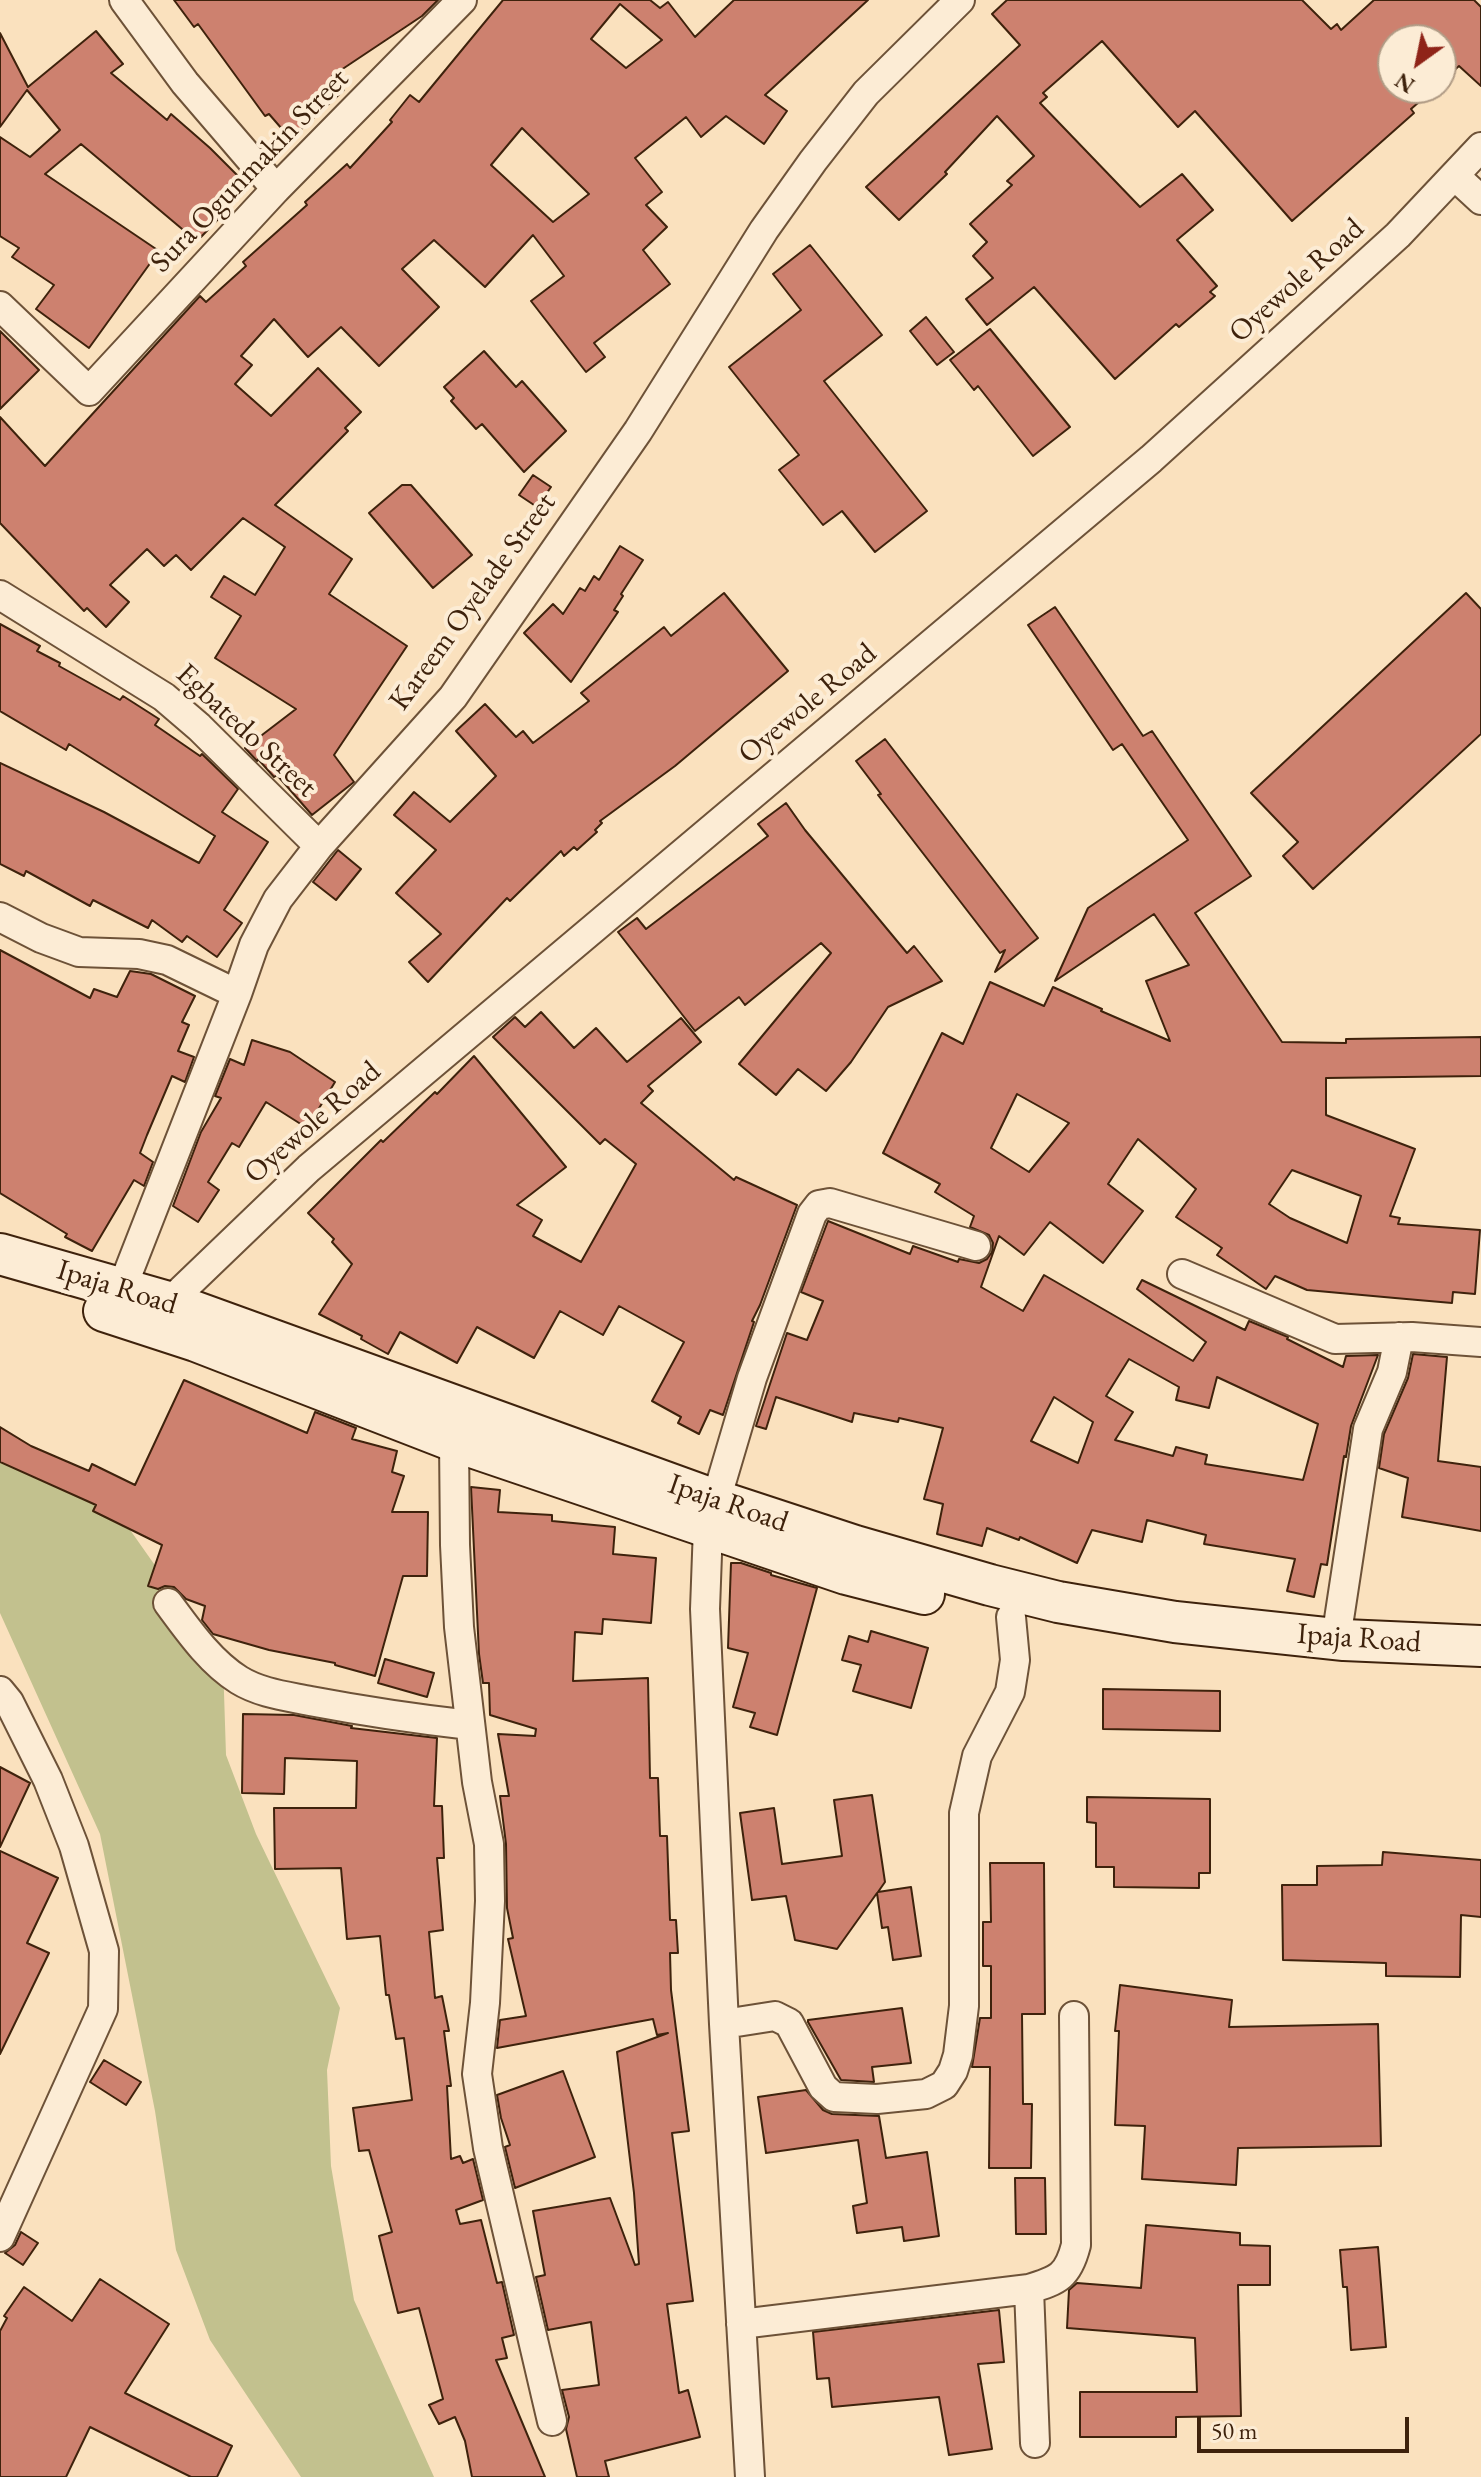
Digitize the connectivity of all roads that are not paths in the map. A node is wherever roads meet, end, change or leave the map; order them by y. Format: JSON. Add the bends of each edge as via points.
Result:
{"nodes":[{"id":1,"x":124,"y":0,"type":"edge"},
{"id":2,"x":462,"y":0,"type":"edge"},
{"id":3,"x":960,"y":0,"type":"edge"},
{"id":4,"x":1481,"y":147,"type":"edge"},
{"id":5,"x":1455,"y":176,"type":"junction"},
{"id":6,"x":276,"y":189,"type":"junction"},
{"id":7,"x":1481,"y":200,"type":"edge"},
{"id":8,"x":0,"y":306,"type":"edge"},
{"id":9,"x":0,"y":595,"type":"edge"},
{"id":10,"x":319,"y":846,"type":"junction"},
{"id":11,"x":0,"y":917,"type":"edge"},
{"id":12,"x":237,"y":994,"type":"junction"},
{"id":13,"x":976,"y":1246,"type":"dead end"},
{"id":14,"x":0,"y":1254,"type":"edge"},
{"id":15,"x":1182,"y":1274,"type":"dead end"},
{"id":16,"x":0,"y":1282,"type":"edge"},
{"id":17,"x":137,"y":1307,"type":"junction"},
{"id":18,"x":1399,"y":1337,"type":"junction"},
{"id":19,"x":1481,"y":1342,"type":"edge"},
{"id":20,"x":454,"y":1441,"type":"junction"},
{"id":21,"x":711,"y":1514,"type":"junction"},
{"id":22,"x":168,"y":1603,"type":"dead end"},
{"id":23,"x":1011,"y":1617,"type":"junction"},
{"id":24,"x":1171,"y":1634,"type":"junction"},
{"id":25,"x":1336,"y":1639,"type":"junction"},
{"id":26,"x":1481,"y":1646,"type":"edge"},
{"id":27,"x":1481,"y":1672,"type":"edge"},
{"id":28,"x":0,"y":1691,"type":"edge"},
{"id":29,"x":470,"y":1725,"type":"junction"},
{"id":30,"x":1074,"y":2016,"type":"dead end"},
{"id":31,"x":724,"y":2024,"type":"junction"},
{"id":32,"x":0,"y":2237,"type":"edge"},
{"id":33,"x":1029,"y":2289,"type":"junction"},
{"id":34,"x":741,"y":2324,"type":"junction"},
{"id":35,"x":552,"y":2421,"type":"dead end"},
{"id":36,"x":1035,"y":2443,"type":"dead end"},
{"id":37,"x":750,"y":2477,"type":"edge"}],
"edges":[{"from":1,"to":6,"type":"street","via":[[185,83]]},
{"from":2,"to":6,"type":"street","name":"Sura Ogunmakin Street"},
{"from":3,"to":10,"type":"street","name":"Kareem Oyelade Street","via":[[866,93],[813,161],[638,431],[453,697]]},
{"from":4,"to":5,"type":"street","name":"Oyewole Road"},
{"from":5,"to":7,"type":"street"},
{"from":5,"to":17,"type":"street","name":"Oyewole Road","via":[[1398,235],[1151,459]]},
{"from":6,"to":8,"type":"street","name":"Sura Ogunmakin Street","via":[[89,391]]},
{"from":9,"to":10,"type":"street","name":"Egbatedo Street","via":[[164,697]]},
{"from":10,"to":12,"type":"street","name":"Kareem Oyelade Street","via":[[278,899]]},
{"from":11,"to":12,"type":"street","via":[[79,952],[167,960]]},
{"from":12,"to":17,"type":"street","name":"Kareem Oyelade Street"},
{"from":13,"to":21,"type":"street","via":[[830,1203],[819,1205],[752,1378]]},
{"from":14,"to":17,"type":"main road","name":"Ipaja Road"},
{"from":15,"to":18,"type":"street","via":[[1335,1339]]},
{"from":16,"to":17,"type":"main road","name":"Ipaja Road"},
{"from":17,"to":20,"type":"main road","name":"Ipaja Road","via":[[196,1341]]},
{"from":17,"to":21,"type":"main road","name":"Ipaja Road"},
{"from":18,"to":19,"type":"street"},
{"from":18,"to":25,"type":"street","via":[[1392,1372],[1368,1429]]},
{"from":20,"to":21,"type":"main road","name":"Ipaja Road"},
{"from":20,"to":29,"type":"street","via":[[458,1614]]},
{"from":21,"to":23,"type":"main road","name":"Ipaja Road","via":[[846,1574]]},
{"from":21,"to":24,"type":"main road","name":"Ipaja Road","via":[[855,1546]]},
{"from":21,"to":31,"type":"street","via":[[705,1609]]},
{"from":22,"to":29,"type":"street","via":[[203,1648],[250,1686],[368,1712]]},
{"from":23,"to":24,"type":"main road","name":"Ipaja Road","via":[[1077,1633]]},
{"from":23,"to":31,"type":"street","via":[[1015,1660],[1010,1692],[977,1756],[964,1813],[964,2006],[958,2055],[944,2085],[926,2094],[834,2097],[823,2087],[789,2023],[775,2016]]},
{"from":24,"to":25,"type":"main road","name":"Ipaja Road"},
{"from":24,"to":27,"type":"main road","name":"Ipaja Road","via":[[1233,1656]]},
{"from":25,"to":26,"type":"main road","name":"Ipaja Road"},
{"from":28,"to":32,"type":"street","via":[[48,1780],[74,1846],[104,1951],[103,2009]]},
{"from":29,"to":35,"type":"street","via":[[489,1844],[485,2003],[477,2074],[488,2148]]},
{"from":30,"to":33,"type":"street","via":[[1076,2245],[1063,2274]]},
{"from":31,"to":34,"type":"street"},
{"from":33,"to":34,"type":"street"},
{"from":33,"to":36,"type":"street"},
{"from":34,"to":37,"type":"street"}]}
